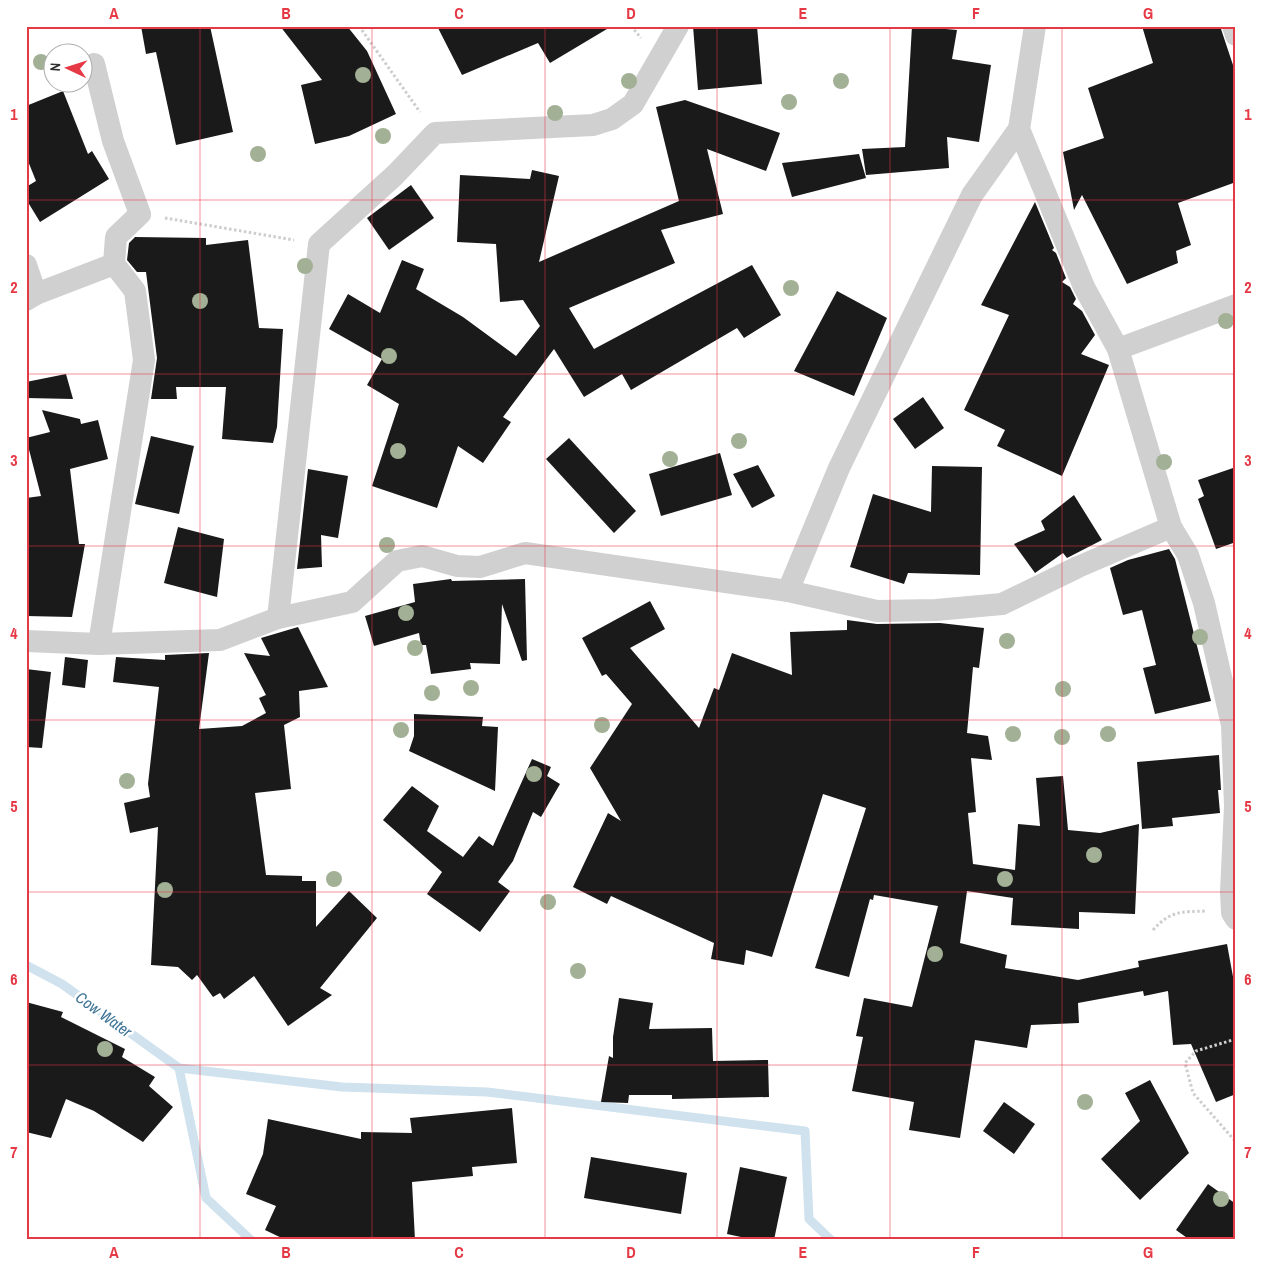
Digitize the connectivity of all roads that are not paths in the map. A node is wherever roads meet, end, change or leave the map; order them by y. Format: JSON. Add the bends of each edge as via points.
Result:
{"nodes":[{"id":1,"x":678,"y":26,"type":"edge"},
{"id":2,"x":1035,"y":26,"type":"edge"},
{"id":3,"x":1233,"y":26,"type":"edge"},
{"id":4,"x":1236,"y":35,"type":"edge"},
{"id":5,"x":94,"y":64,"type":"dead end"},
{"id":6,"x":1020,"y":129,"type":"junction"},
{"id":7,"x":114,"y":264,"type":"junction"},
{"id":8,"x":26,"y":265,"type":"edge"},
{"id":9,"x":31,"y":297,"type":"edge"},
{"id":10,"x":1236,"y":305,"type":"edge"},
{"id":11,"x":1118,"y":349,"type":"junction"},
{"id":12,"x":1170,"y":527,"type":"junction"},
{"id":13,"x":788,"y":591,"type":"junction"},
{"id":14,"x":278,"y":618,"type":"junction"},
{"id":15,"x":26,"y":641,"type":"edge"},
{"id":16,"x":99,"y":644,"type":"junction"},
{"id":17,"x":1234,"y":916,"type":"edge"}],
"edges":[{"from":1,"to":14,"type":"street","via":[[633,104],[612,119],[593,124],[435,132],[395,175],[319,244]]},
{"from":2,"to":6,"type":"street"},
{"from":3,"to":4,"type":"street"},
{"from":5,"to":7,"type":"street","via":[[113,141],[140,214],[116,237]]},
{"from":6,"to":11,"type":"street","via":[[1084,287]]},
{"from":6,"to":13,"type":"street","via":[[972,195],[839,468]]},
{"from":7,"to":9,"type":"street"},
{"from":7,"to":16,"type":"street","via":[[135,291],[144,360]]},
{"from":8,"to":9,"type":"street"},
{"from":10,"to":11,"type":"street"},
{"from":11,"to":12,"type":"street"},
{"from":12,"to":13,"type":"street","via":[[1002,604],[876,611]]},
{"from":12,"to":17,"type":"street","via":[[1188,555],[1204,603],[1232,725]]},
{"from":13,"to":14,"type":"street","via":[[525,553],[480,567],[457,566],[422,556],[397,562],[352,602]]},
{"from":14,"to":16,"type":"street","via":[[220,640]]},
{"from":15,"to":16,"type":"street"}]}
